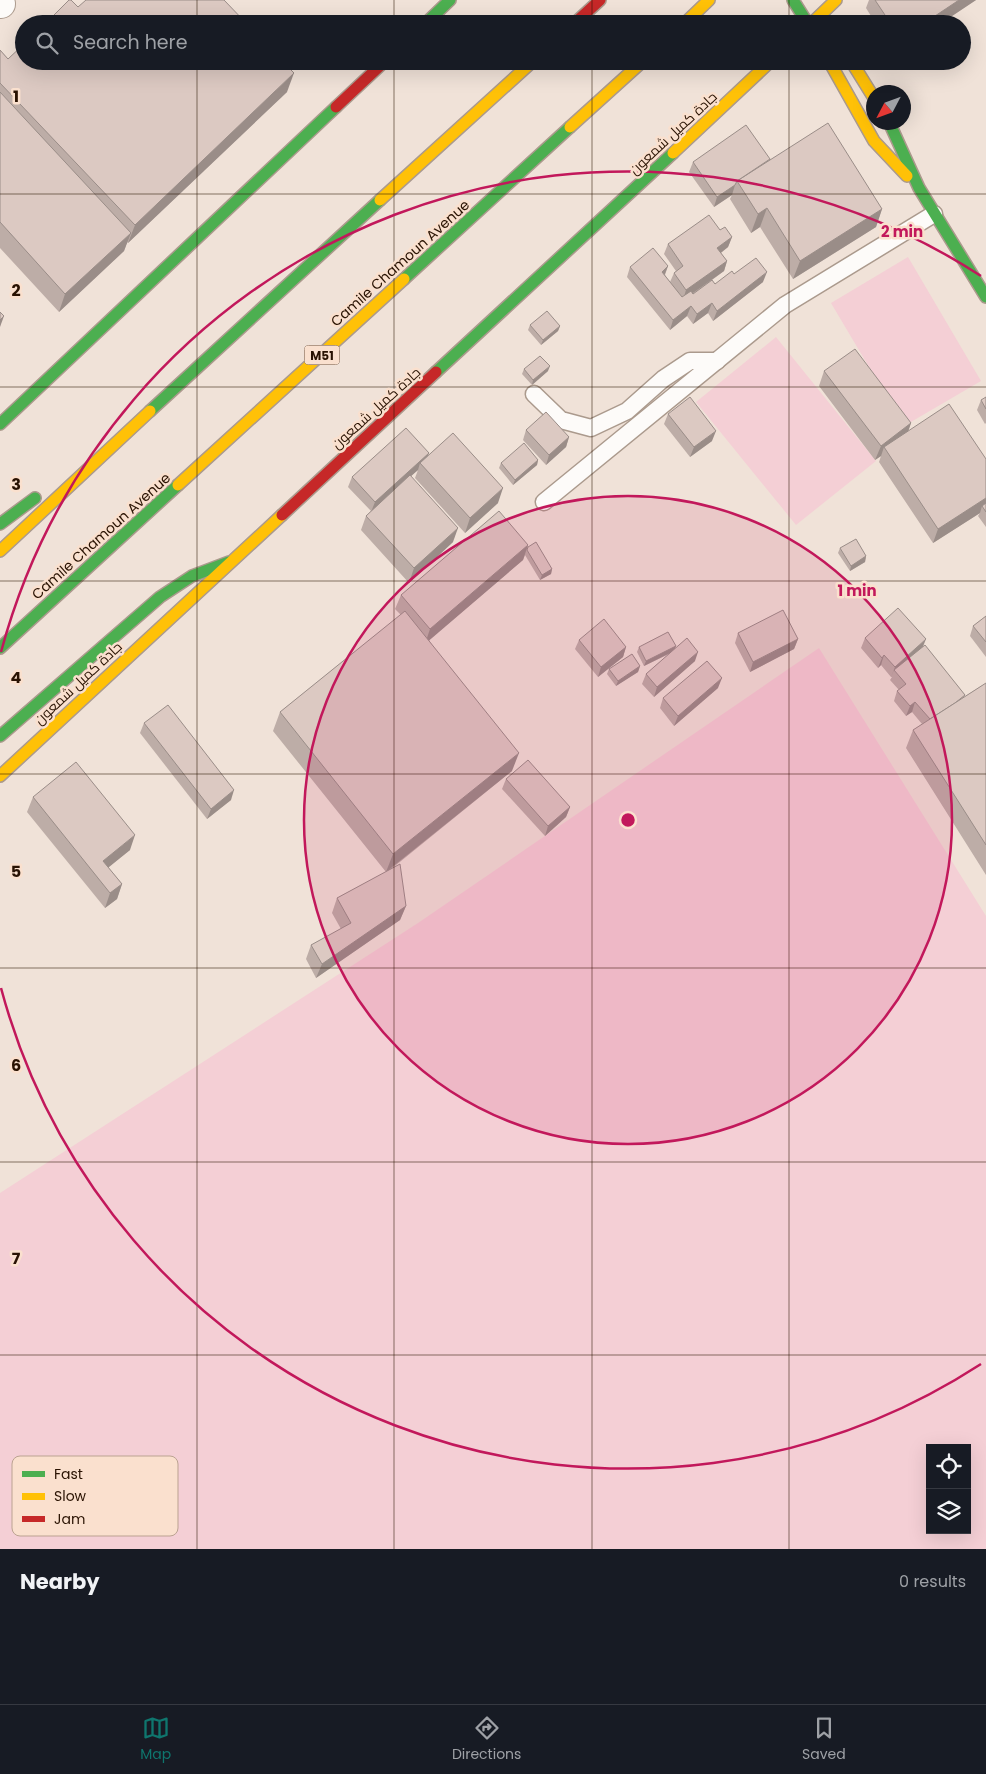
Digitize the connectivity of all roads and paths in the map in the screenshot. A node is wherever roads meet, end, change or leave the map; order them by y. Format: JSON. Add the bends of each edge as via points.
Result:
{"nodes":[{"id":1,"x":450,"y":0,"type":"edge"},
{"id":2,"x":600,"y":0,"type":"edge"},
{"id":3,"x":710,"y":0,"type":"edge"},
{"id":4,"x":814,"y":0,"type":"edge"},
{"id":5,"x":836,"y":0,"type":"edge"},
{"id":6,"x":795,"y":3,"type":"edge"},
{"id":7,"x":434,"y":15,"type":"edge"},
{"id":8,"x":584,"y":15,"type":"edge"},
{"id":9,"x":694,"y":15,"type":"edge"},
{"id":10,"x":804,"y":15,"type":"edge"},
{"id":11,"x":823,"y":15,"type":"edge"},
{"id":12,"x":827,"y":15,"type":"edge"},
{"id":13,"x":375,"y":70,"type":"edge"},
{"id":14,"x":523,"y":70,"type":"edge"},
{"id":15,"x":633,"y":70,"type":"edge"},
{"id":16,"x":761,"y":70,"type":"edge"},
{"id":17,"x":834,"y":70,"type":"edge"},
{"id":18,"x":857,"y":70,"type":"edge"},
{"id":19,"x":866,"y":85,"type":"edge"},
{"id":20,"x":894,"y":130,"type":"edge"},
{"id":21,"x":919,"y":188,"type":"junction"},
{"id":22,"x":934,"y":214,"type":"junction"},
{"id":23,"x":986,"y":297,"type":"edge"},
{"id":24,"x":717,"y":361,"type":"junction"},
{"id":25,"x":534,"y":394,"type":"dead end"},
{"id":26,"x":139,"y":422,"type":"junction"},
{"id":27,"x":0,"y":424,"type":"edge"},
{"id":28,"x":544,"y":502,"type":"dead end"},
{"id":29,"x":0,"y":524,"type":"edge"},
{"id":30,"x":0,"y":552,"type":"edge"},
{"id":31,"x":229,"y":562,"type":"junction"},
{"id":32,"x":0,"y":648,"type":"edge"},
{"id":33,"x":0,"y":736,"type":"edge"},
{"id":34,"x":0,"y":776,"type":"edge"}],
"edges":[{"from":1,"to":7,"type":"main road"},
{"from":2,"to":8,"type":"main road"},
{"from":3,"to":9,"type":"main road"},
{"from":4,"to":11,"type":"main road"},
{"from":5,"to":12,"type":"main road"},
{"from":6,"to":10,"type":"main road"},
{"from":13,"to":27,"type":"main road"},
{"from":14,"to":26,"type":"main road"},
{"from":15,"to":32,"type":"main road","name":"Camile Chamoun Avenue","number":"M51"},
{"from":16,"to":31,"type":"main road","name":"جادة كميل شمعون","via":[[473,340]]},
{"from":17,"to":21,"type":"main road","via":[[874,141]]},
{"from":18,"to":19,"type":"main road"},
{"from":20,"to":21,"type":"main road"},
{"from":21,"to":22,"type":"main road"},
{"from":22,"to":23,"type":"main road"},
{"from":22,"to":24,"type":"lane","via":[[785,305]]},
{"from":24,"to":25,"type":"lane","via":[[690,361],[663,379],[627,411],[591,428],[561,420]]},
{"from":24,"to":28,"type":"lane"},
{"from":26,"to":29,"type":"main road"},
{"from":26,"to":30,"type":"main road"},
{"from":31,"to":33,"type":"main road","via":[[192,576],[160,597]]},
{"from":31,"to":34,"type":"main road","name":"جادة كميل شمعون"}]}
